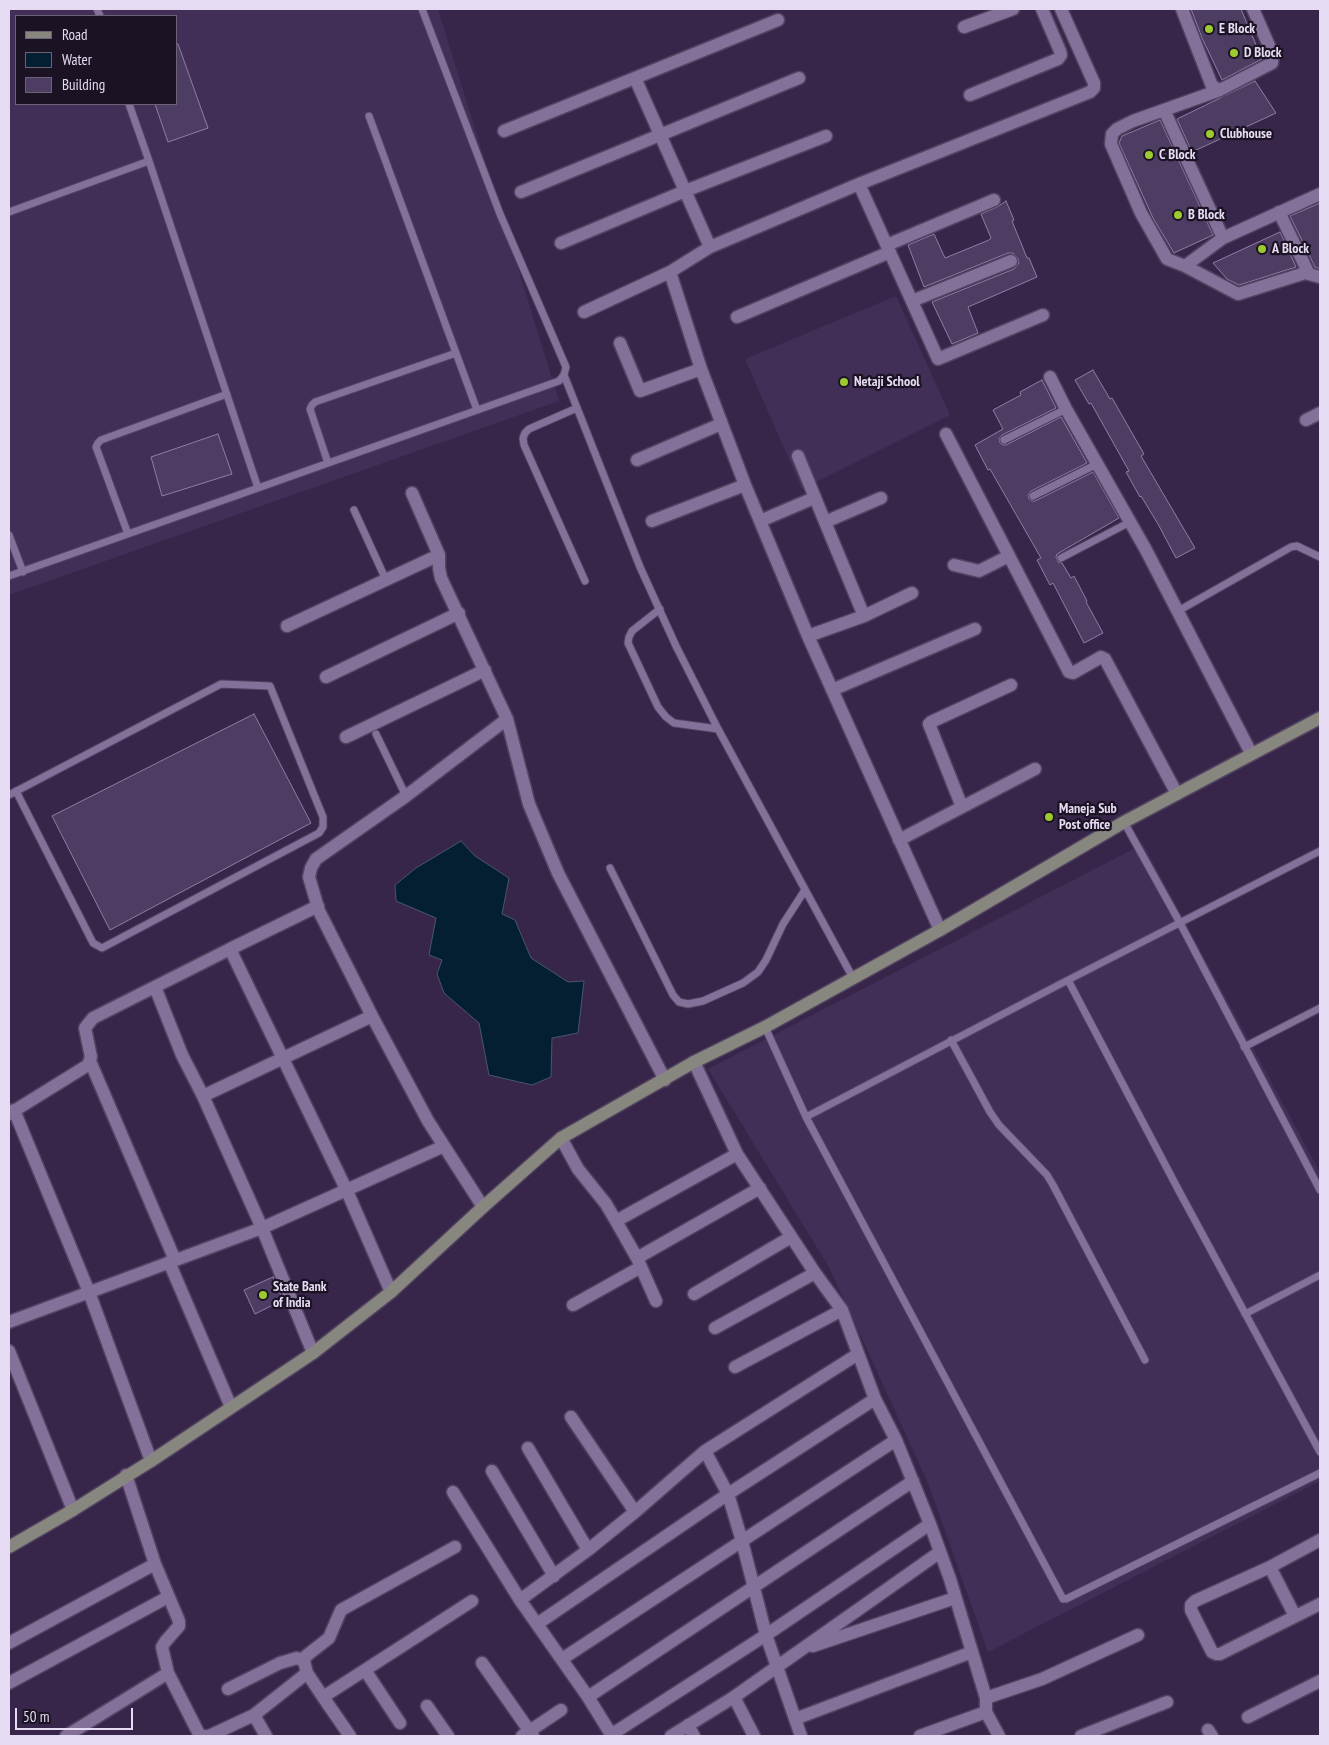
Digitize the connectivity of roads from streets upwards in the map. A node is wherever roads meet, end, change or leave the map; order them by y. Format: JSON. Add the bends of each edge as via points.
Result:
{"nodes":[{"id":1,"x":1014,"y":9,"type":"edge"},
{"id":2,"x":1042,"y":9,"type":"edge"},
{"id":3,"x":1061,"y":9,"type":"edge"},
{"id":4,"x":1182,"y":9,"type":"edge"},
{"id":5,"x":1253,"y":9,"type":"edge"},
{"id":6,"x":778,"y":20,"type":"dead end"},
{"id":7,"x":964,"y":28,"type":"dead end"},
{"id":8,"x":635,"y":78,"type":"junction"},
{"id":9,"x":799,"y":78,"type":"dead end"},
{"id":10,"x":1220,"y":90,"type":"junction"},
{"id":11,"x":970,"y":95,"type":"dead end"},
{"id":12,"x":1164,"y":110,"type":"junction"},
{"id":13,"x":504,"y":131,"type":"dead end"},
{"id":14,"x":660,"y":134,"type":"junction"},
{"id":15,"x":826,"y":136,"type":"dead end"},
{"id":16,"x":859,"y":184,"type":"junction"},
{"id":17,"x":686,"y":191,"type":"junction"},
{"id":18,"x":521,"y":192,"type":"dead end"},
{"id":19,"x":1320,"y":194,"type":"edge"},
{"id":20,"x":994,"y":200,"type":"dead end"},
{"id":21,"x":1279,"y":212,"type":"junction"},
{"id":22,"x":1223,"y":238,"type":"junction"},
{"id":23,"x":561,"y":243,"type":"dead end"},
{"id":24,"x":710,"y":247,"type":"junction"},
{"id":25,"x":889,"y":249,"type":"junction"},
{"id":26,"x":1011,"y":261,"type":"dead end"},
{"id":27,"x":1185,"y":266,"type":"junction"},
{"id":28,"x":670,"y":272,"type":"junction"},
{"id":29,"x":1315,"y":276,"type":"edge"},
{"id":30,"x":912,"y":301,"type":"junction"},
{"id":31,"x":584,"y":312,"type":"dead end"},
{"id":32,"x":1043,"y":315,"type":"dead end"},
{"id":33,"x":737,"y":317,"type":"dead end"},
{"id":34,"x":620,"y":343,"type":"dead end"},
{"id":35,"x":701,"y":369,"type":"junction"},
{"id":36,"x":1050,"y":377,"type":"dead end"},
{"id":37,"x":1320,"y":413,"type":"edge"},
{"id":38,"x":1306,"y":420,"type":"dead end"},
{"id":39,"x":721,"y":424,"type":"junction"},
{"id":40,"x":946,"y":434,"type":"dead end"},
{"id":41,"x":798,"y":456,"type":"dead end"},
{"id":42,"x":637,"y":460,"type":"dead end"},
{"id":43,"x":745,"y":485,"type":"junction"},
{"id":44,"x":412,"y":493,"type":"dead end"},
{"id":45,"x":814,"y":498,"type":"junction"},
{"id":46,"x":881,"y":498,"type":"dead end"},
{"id":47,"x":652,"y":521,"type":"dead end"},
{"id":48,"x":760,"y":522,"type":"junction"},
{"id":49,"x":824,"y":522,"type":"junction"},
{"id":50,"x":439,"y":555,"type":"junction"},
{"id":51,"x":1008,"y":556,"type":"junction"},
{"id":52,"x":954,"y":565,"type":"dead end"},
{"id":53,"x":912,"y":593,"type":"dead end"},
{"id":54,"x":459,"y":613,"type":"junction"},
{"id":55,"x":864,"y":616,"type":"junction"},
{"id":56,"x":287,"y":626,"type":"dead end"},
{"id":57,"x":975,"y":629,"type":"dead end"},
{"id":58,"x":808,"y":636,"type":"junction"},
{"id":59,"x":485,"y":670,"type":"junction"},
{"id":60,"x":326,"y":677,"type":"dead end"},
{"id":61,"x":1010,"y":685,"type":"dead end"},
{"id":62,"x":832,"y":690,"type":"junction"},
{"id":63,"x":1320,"y":718,"type":"edge"},
{"id":64,"x":507,"y":719,"type":"junction"},
{"id":65,"x":346,"y":738,"type":"dead end"},
{"id":66,"x":1251,"y":753,"type":"junction"},
{"id":67,"x":1035,"y":769,"type":"dead end"},
{"id":68,"x":1177,"y":794,"type":"junction"},
{"id":69,"x":962,"y":807,"type":"junction"},
{"id":70,"x":899,"y":840,"type":"junction"},
{"id":71,"x":318,"y":906,"type":"junction"},
{"id":72,"x":940,"y":930,"type":"junction"},
{"id":73,"x":230,"y":949,"type":"junction"},
{"id":74,"x":155,"y":987,"type":"junction"},
{"id":75,"x":372,"y":1016,"type":"junction"},
{"id":76,"x":283,"y":1059,"type":"junction"},
{"id":77,"x":90,"y":1061,"type":"junction"},
{"id":78,"x":694,"y":1062,"type":"junction"},
{"id":79,"x":665,"y":1080,"type":"junction"},
{"id":80,"x":203,"y":1096,"type":"junction"},
{"id":81,"x":11,"y":1112,"type":"edge"},
{"id":82,"x":561,"y":1138,"type":"junction"},
{"id":83,"x":444,"y":1146,"type":"junction"},
{"id":84,"x":737,"y":1154,"type":"junction"},
{"id":85,"x":760,"y":1188,"type":"junction"},
{"id":86,"x":347,"y":1191,"type":"junction"},
{"id":87,"x":483,"y":1207,"type":"junction"},
{"id":88,"x":616,"y":1221,"type":"junction"},
{"id":89,"x":262,"y":1228,"type":"junction"},
{"id":90,"x":791,"y":1237,"type":"junction"},
{"id":91,"x":172,"y":1261,"type":"junction"},
{"id":92,"x":638,"y":1262,"type":"junction"},
{"id":93,"x":815,"y":1274,"type":"junction"},
{"id":94,"x":89,"y":1292,"type":"junction"},
{"id":95,"x":390,"y":1292,"type":"junction"},
{"id":96,"x":694,"y":1294,"type":"dead end"},
{"id":97,"x":656,"y":1301,"type":"dead end"},
{"id":98,"x":573,"y":1305,"type":"dead end"},
{"id":99,"x":842,"y":1310,"type":"junction"},
{"id":100,"x":9,"y":1322,"type":"edge"},
{"id":101,"x":715,"y":1328,"type":"dead end"},
{"id":102,"x":9,"y":1351,"type":"edge"},
{"id":103,"x":313,"y":1352,"type":"junction"},
{"id":104,"x":858,"y":1354,"type":"junction"},
{"id":105,"x":735,"y":1367,"type":"dead end"},
{"id":106,"x":875,"y":1399,"type":"junction"},
{"id":107,"x":231,"y":1407,"type":"junction"},
{"id":108,"x":571,"y":1417,"type":"dead end"},
{"id":109,"x":896,"y":1440,"type":"junction"},
{"id":110,"x":528,"y":1448,"type":"dead end"},
{"id":111,"x":705,"y":1451,"type":"junction"},
{"id":112,"x":151,"y":1461,"type":"junction"},
{"id":113,"x":492,"y":1470,"type":"dead end"},
{"id":114,"x":126,"y":1475,"type":"junction"},
{"id":115,"x":912,"y":1481,"type":"junction"},
{"id":116,"x":453,"y":1492,"type":"dead end"},
{"id":117,"x":728,"y":1494,"type":"junction"},
{"id":118,"x":72,"y":1510,"type":"junction"},
{"id":119,"x":635,"y":1512,"type":"junction"},
{"id":120,"x":930,"y":1524,"type":"junction"},
{"id":121,"x":1320,"y":1540,"type":"edge"},
{"id":122,"x":742,"y":1541,"type":"junction"},
{"id":123,"x":9,"y":1547,"type":"edge"},
{"id":124,"x":456,"y":1547,"type":"dead end"},
{"id":125,"x":588,"y":1550,"type":"junction"},
{"id":126,"x":940,"y":1552,"type":"junction"},
{"id":127,"x":155,"y":1564,"type":"junction"},
{"id":128,"x":1270,"y":1567,"type":"junction"},
{"id":129,"x":554,"y":1576,"type":"junction"},
{"id":130,"x":754,"y":1585,"type":"junction"},
{"id":131,"x":168,"y":1597,"type":"junction"},
{"id":132,"x":956,"y":1598,"type":"junction"},
{"id":133,"x":520,"y":1600,"type":"junction"},
{"id":134,"x":472,"y":1601,"type":"dead end"},
{"id":135,"x":1320,"y":1604,"type":"edge"},
{"id":136,"x":1295,"y":1616,"type":"junction"},
{"id":137,"x":537,"y":1624,"type":"junction"},
{"id":138,"x":766,"y":1635,"type":"junction"},
{"id":139,"x":1138,"y":1635,"type":"dead end"},
{"id":140,"x":9,"y":1643,"type":"edge"},
{"id":141,"x":798,"y":1651,"type":"junction"},
{"id":142,"x":972,"y":1652,"type":"junction"},
{"id":143,"x":562,"y":1659,"type":"junction"},
{"id":144,"x":304,"y":1661,"type":"junction"},
{"id":145,"x":482,"y":1663,"type":"dead end"},
{"id":146,"x":778,"y":1666,"type":"junction"},
{"id":147,"x":364,"y":1670,"type":"junction"},
{"id":148,"x":168,"y":1673,"type":"junction"},
{"id":149,"x":307,"y":1674,"type":"junction"},
{"id":150,"x":1320,"y":1681,"type":"edge"},
{"id":151,"x":9,"y":1683,"type":"edge"},
{"id":152,"x":228,"y":1690,"type":"dead end"},
{"id":153,"x":323,"y":1696,"type":"junction"},
{"id":154,"x":588,"y":1697,"type":"junction"},
{"id":155,"x":734,"y":1697,"type":"junction"},
{"id":156,"x":986,"y":1698,"type":"junction"},
{"id":157,"x":1167,"y":1702,"type":"dead end"},
{"id":158,"x":427,"y":1706,"type":"dead end"},
{"id":159,"x":561,"y":1710,"type":"dead end"},
{"id":160,"x":986,"y":1712,"type":"junction"},
{"id":161,"x":254,"y":1715,"type":"junction"},
{"id":162,"x":1248,"y":1717,"type":"dead end"},
{"id":163,"x":795,"y":1719,"type":"junction"},
{"id":164,"x":400,"y":1723,"type":"dead end"},
{"id":165,"x":691,"y":1730,"type":"edge"},
{"id":166,"x":528,"y":1735,"type":"edge"},
{"id":167,"x":66,"y":1736,"type":"edge"},
{"id":168,"x":200,"y":1736,"type":"edge"},
{"id":169,"x":209,"y":1736,"type":"edge"},
{"id":170,"x":266,"y":1736,"type":"edge"},
{"id":171,"x":350,"y":1736,"type":"edge"},
{"id":172,"x":448,"y":1736,"type":"edge"},
{"id":173,"x":670,"y":1736,"type":"edge"},
{"id":174,"x":754,"y":1736,"type":"edge"},
{"id":175,"x":801,"y":1736,"type":"edge"},
{"id":176,"x":920,"y":1736,"type":"edge"},
{"id":177,"x":999,"y":1736,"type":"edge"},
{"id":178,"x":1081,"y":1736,"type":"edge"}],
"edges":[{"from":1,"to":7,"type":"street"},
{"from":2,"to":11,"type":"street","via":[[1061,56]]},
{"from":3,"to":16,"type":"street","via":[[1094,83],[1090,92]]},
{"from":4,"to":10,"type":"street","via":[[1212,86]]},
{"from":5,"to":10,"type":"street","via":[[1273,56],[1272,63]]},
{"from":6,"to":8,"type":"street"},
{"from":8,"to":13,"type":"street"},
{"from":8,"to":14,"type":"street"},
{"from":9,"to":14,"type":"street"},
{"from":10,"to":12,"type":"street"},
{"from":12,"to":22,"type":"street"},
{"from":12,"to":27,"type":"street","via":[[1117,129],[1112,134],[1111,144],[1141,212],[1167,259]]},
{"from":14,"to":17,"type":"street"},
{"from":14,"to":18,"type":"street"},
{"from":15,"to":17,"type":"street"},
{"from":16,"to":24,"type":"street"},
{"from":16,"to":25,"type":"street"},
{"from":17,"to":23,"type":"street"},
{"from":17,"to":24,"type":"street"},
{"from":19,"to":21,"type":"street"},
{"from":20,"to":25,"type":"street"},
{"from":21,"to":22,"type":"street"},
{"from":21,"to":29,"type":"street"},
{"from":22,"to":27,"type":"street"},
{"from":24,"to":28,"type":"street"},
{"from":25,"to":30,"type":"street"},
{"from":25,"to":33,"type":"street"},
{"from":26,"to":30,"type":"street"},
{"from":27,"to":29,"type":"street","via":[[1238,294],[1305,273]]},
{"from":28,"to":31,"type":"street"},
{"from":28,"to":35,"type":"street"},
{"from":30,"to":32,"type":"street","via":[[938,358]]},
{"from":34,"to":35,"type":"street","via":[[640,391]]},
{"from":35,"to":39,"type":"street"},
{"from":36,"to":66,"type":"street","via":[[1178,611]]},
{"from":37,"to":38,"type":"street"},
{"from":39,"to":42,"type":"street"},
{"from":39,"to":43,"type":"street"},
{"from":40,"to":51,"type":"street"},
{"from":41,"to":45,"type":"street"},
{"from":43,"to":47,"type":"street"},
{"from":43,"to":48,"type":"street"},
{"from":44,"to":50,"type":"street"},
{"from":45,"to":48,"type":"street"},
{"from":45,"to":49,"type":"street"},
{"from":46,"to":49,"type":"street"},
{"from":48,"to":58,"type":"street"},
{"from":49,"to":55,"type":"street"},
{"from":50,"to":54,"type":"street","via":[[441,578]]},
{"from":50,"to":56,"type":"street"},
{"from":51,"to":52,"type":"street","via":[[979,571]]},
{"from":51,"to":68,"type":"street","via":[[1069,672],[1105,659]]},
{"from":53,"to":55,"type":"street"},
{"from":54,"to":59,"type":"street"},
{"from":54,"to":60,"type":"street"},
{"from":55,"to":58,"type":"street"},
{"from":57,"to":62,"type":"street"},
{"from":58,"to":62,"type":"street"},
{"from":59,"to":64,"type":"street"},
{"from":59,"to":65,"type":"street"},
{"from":61,"to":69,"type":"street","via":[[929,724]]},
{"from":62,"to":70,"type":"street"},
{"from":63,"to":66,"type":"street"},
{"from":64,"to":71,"type":"street","via":[[316,859],[309,877]]},
{"from":64,"to":79,"type":"street","via":[[529,804],[558,873]]},
{"from":66,"to":68,"type":"street"},
{"from":67,"to":69,"type":"street"},
{"from":68,"to":72,"type":"street"},
{"from":69,"to":70,"type":"street"},
{"from":70,"to":72,"type":"street"},
{"from":71,"to":73,"type":"street"},
{"from":71,"to":75,"type":"street"},
{"from":72,"to":78,"type":"street","via":[[765,1027]]},
{"from":73,"to":74,"type":"street"},
{"from":73,"to":76,"type":"street"},
{"from":74,"to":77,"type":"street","via":[[88,1023],[85,1028]]},
{"from":74,"to":80,"type":"street","via":[[182,1056]]},
{"from":75,"to":76,"type":"street"},
{"from":75,"to":83,"type":"street"},
{"from":76,"to":80,"type":"street"},
{"from":76,"to":86,"type":"street"},
{"from":77,"to":81,"type":"street"},
{"from":77,"to":91,"type":"street"},
{"from":78,"to":79,"type":"street"},
{"from":78,"to":84,"type":"street"},
{"from":79,"to":82,"type":"street"},
{"from":80,"to":89,"type":"street"},
{"from":81,"to":94,"type":"street"},
{"from":82,"to":87,"type":"street"},
{"from":82,"to":88,"type":"street","via":[[578,1169]]},
{"from":83,"to":86,"type":"street"},
{"from":83,"to":87,"type":"street"},
{"from":84,"to":85,"type":"street"},
{"from":84,"to":88,"type":"street"},
{"from":85,"to":90,"type":"street"},
{"from":85,"to":92,"type":"street"},
{"from":86,"to":89,"type":"street"},
{"from":86,"to":95,"type":"street"},
{"from":87,"to":95,"type":"street"},
{"from":88,"to":92,"type":"street"},
{"from":89,"to":91,"type":"street"},
{"from":89,"to":103,"type":"street"},
{"from":90,"to":93,"type":"street"},
{"from":90,"to":96,"type":"street"},
{"from":91,"to":94,"type":"street"},
{"from":91,"to":107,"type":"street"},
{"from":92,"to":97,"type":"street"},
{"from":92,"to":98,"type":"street"},
{"from":93,"to":99,"type":"street"},
{"from":93,"to":101,"type":"street"},
{"from":94,"to":100,"type":"street"},
{"from":94,"to":112,"type":"street"},
{"from":95,"to":103,"type":"street"},
{"from":99,"to":104,"type":"street"},
{"from":99,"to":105,"type":"street"},
{"from":102,"to":118,"type":"street"},
{"from":103,"to":107,"type":"street"},
{"from":104,"to":106,"type":"street"},
{"from":104,"to":111,"type":"street"},
{"from":106,"to":109,"type":"street"},
{"from":106,"to":117,"type":"street"},
{"from":107,"to":112,"type":"street"},
{"from":108,"to":119,"type":"street"},
{"from":109,"to":115,"type":"street"},
{"from":109,"to":122,"type":"street"},
{"from":110,"to":125,"type":"street"},
{"from":111,"to":117,"type":"street"},
{"from":111,"to":119,"type":"street"},
{"from":112,"to":114,"type":"street"},
{"from":113,"to":129,"type":"street"},
{"from":114,"to":118,"type":"street"},
{"from":114,"to":127,"type":"street"},
{"from":115,"to":120,"type":"street"},
{"from":115,"to":130,"type":"street"},
{"from":116,"to":133,"type":"street"},
{"from":117,"to":122,"type":"street"},
{"from":117,"to":137,"type":"street"},
{"from":118,"to":123,"type":"street"},
{"from":119,"to":125,"type":"street"},
{"from":120,"to":126,"type":"street"},
{"from":120,"to":138,"type":"street"},
{"from":121,"to":128,"type":"street"},
{"from":122,"to":130,"type":"street"},
{"from":122,"to":143,"type":"street"},
{"from":124,"to":144,"type":"street","via":[[341,1610],[329,1638]]},
{"from":125,"to":129,"type":"street"},
{"from":126,"to":132,"type":"street"},
{"from":126,"to":141,"type":"street"},
{"from":127,"to":131,"type":"street"},
{"from":127,"to":140,"type":"street"},
{"from":128,"to":136,"type":"street"},
{"from":128,"to":136,"type":"street","via":[[1191,1605],[1212,1652],[1220,1654]]},
{"from":129,"to":133,"type":"street"},
{"from":130,"to":138,"type":"street"},
{"from":130,"to":154,"type":"street"},
{"from":131,"to":148,"type":"street","via":[[180,1624],[162,1647]]},
{"from":131,"to":151,"type":"street"},
{"from":132,"to":141,"type":"street"},
{"from":132,"to":142,"type":"street"},
{"from":133,"to":137,"type":"street"},
{"from":134,"to":147,"type":"street"},
{"from":135,"to":136,"type":"street"},
{"from":137,"to":143,"type":"street"},
{"from":138,"to":146,"type":"street"},
{"from":138,"to":154,"type":"street","via":[[617,1731],[609,1730]]},
{"from":139,"to":156,"type":"street","via":[[1042,1678]]},
{"from":141,"to":146,"type":"street"},
{"from":142,"to":156,"type":"street"},
{"from":142,"to":163,"type":"street"},
{"from":143,"to":154,"type":"street"},
{"from":144,"to":149,"type":"street"},
{"from":144,"to":152,"type":"street","via":[[297,1658],[280,1663]]},
{"from":145,"to":166,"type":"street"},
{"from":146,"to":155,"type":"street"},
{"from":146,"to":163,"type":"street"},
{"from":147,"to":153,"type":"street"},
{"from":147,"to":164,"type":"street"},
{"from":148,"to":167,"type":"street"},
{"from":148,"to":168,"type":"street"},
{"from":149,"to":153,"type":"street"},
{"from":149,"to":161,"type":"street"},
{"from":150,"to":162,"type":"street"},
{"from":153,"to":171,"type":"street"},
{"from":155,"to":165,"type":"street"},
{"from":155,"to":174,"type":"street"},
{"from":156,"to":160,"type":"street"},
{"from":157,"to":178,"type":"street"},
{"from":158,"to":172,"type":"street"},
{"from":159,"to":166,"type":"street"},
{"from":160,"to":176,"type":"street"},
{"from":160,"to":177,"type":"street"},
{"from":161,"to":169,"type":"street"},
{"from":161,"to":170,"type":"street"},
{"from":163,"to":175,"type":"street"},
{"from":165,"to":173,"type":"street"},
{"from":168,"to":169,"type":"street"}]}
